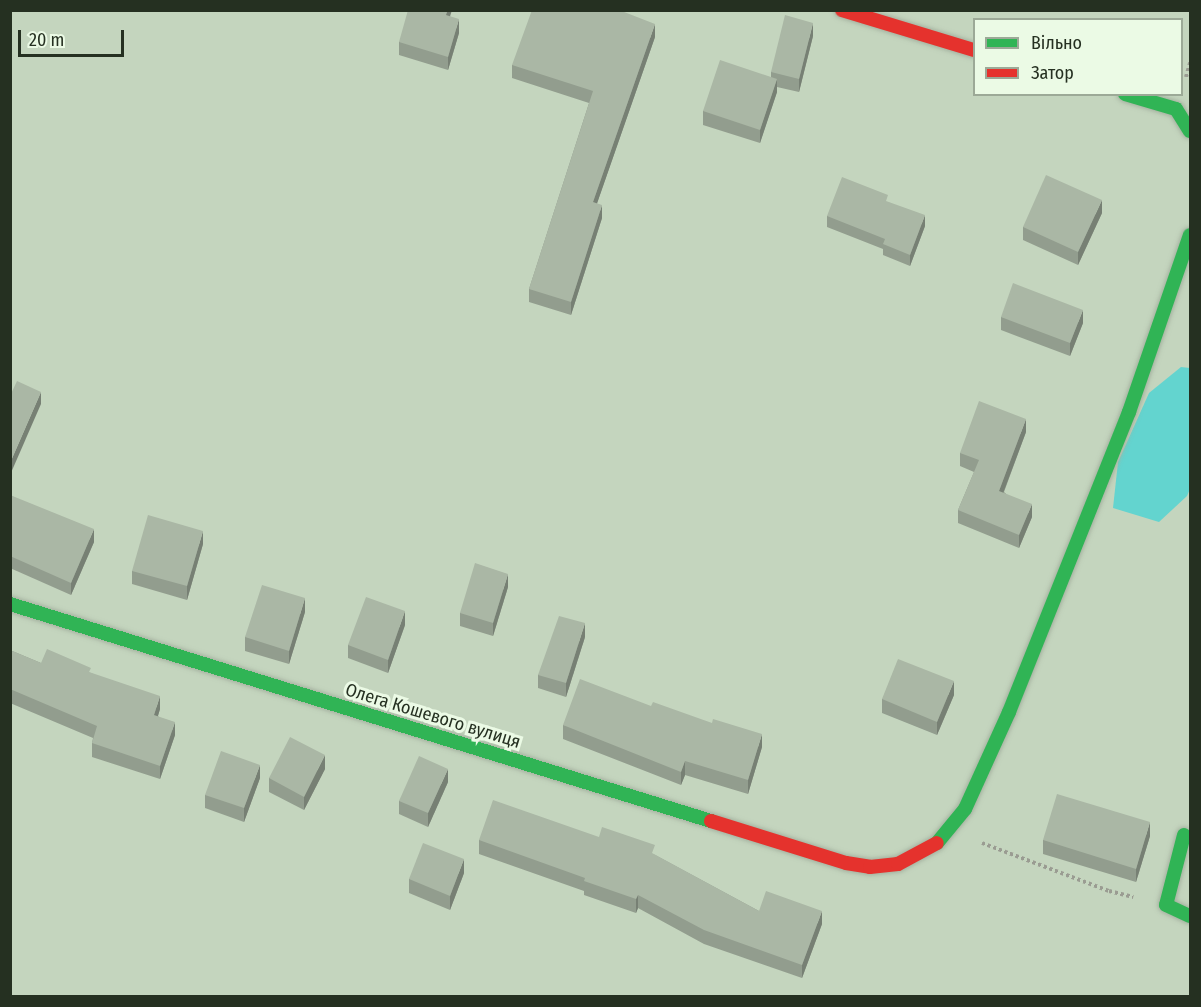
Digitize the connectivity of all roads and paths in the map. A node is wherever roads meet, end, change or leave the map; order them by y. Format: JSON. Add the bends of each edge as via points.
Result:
{"nodes":[{"id":1,"x":842,"y":10,"type":"edge"},
{"id":2,"x":973,"y":49,"type":"edge"},
{"id":3,"x":1131,"y":96,"type":"edge"},
{"id":4,"x":1191,"y":131,"type":"edge"},
{"id":5,"x":1191,"y":235,"type":"edge"},
{"id":6,"x":10,"y":604,"type":"edge"},
{"id":7,"x":954,"y":826,"type":"junction"},
{"id":8,"x":1184,"y":835,"type":"dead end"},
{"id":9,"x":1166,"y":905,"type":"junction"},
{"id":10,"x":1191,"y":916,"type":"edge"}],
"edges":[{"from":1,"to":2,"type":"street"},
{"from":3,"to":4,"type":"street","via":[[1176,110]]},
{"from":5,"to":7,"type":"street","name":"Олега Кошевого вулиця","via":[[1115,446],[1009,711]]},
{"from":6,"to":7,"type":"street","name":"Олега Кошевого вулиця","via":[[846,863],[870,867],[897,864],[922,853]]},
{"from":7,"to":9,"type":"path","via":[[993,849],[1109,891]]},
{"from":8,"to":9,"type":"street"},
{"from":9,"to":10,"type":"street"}]}
